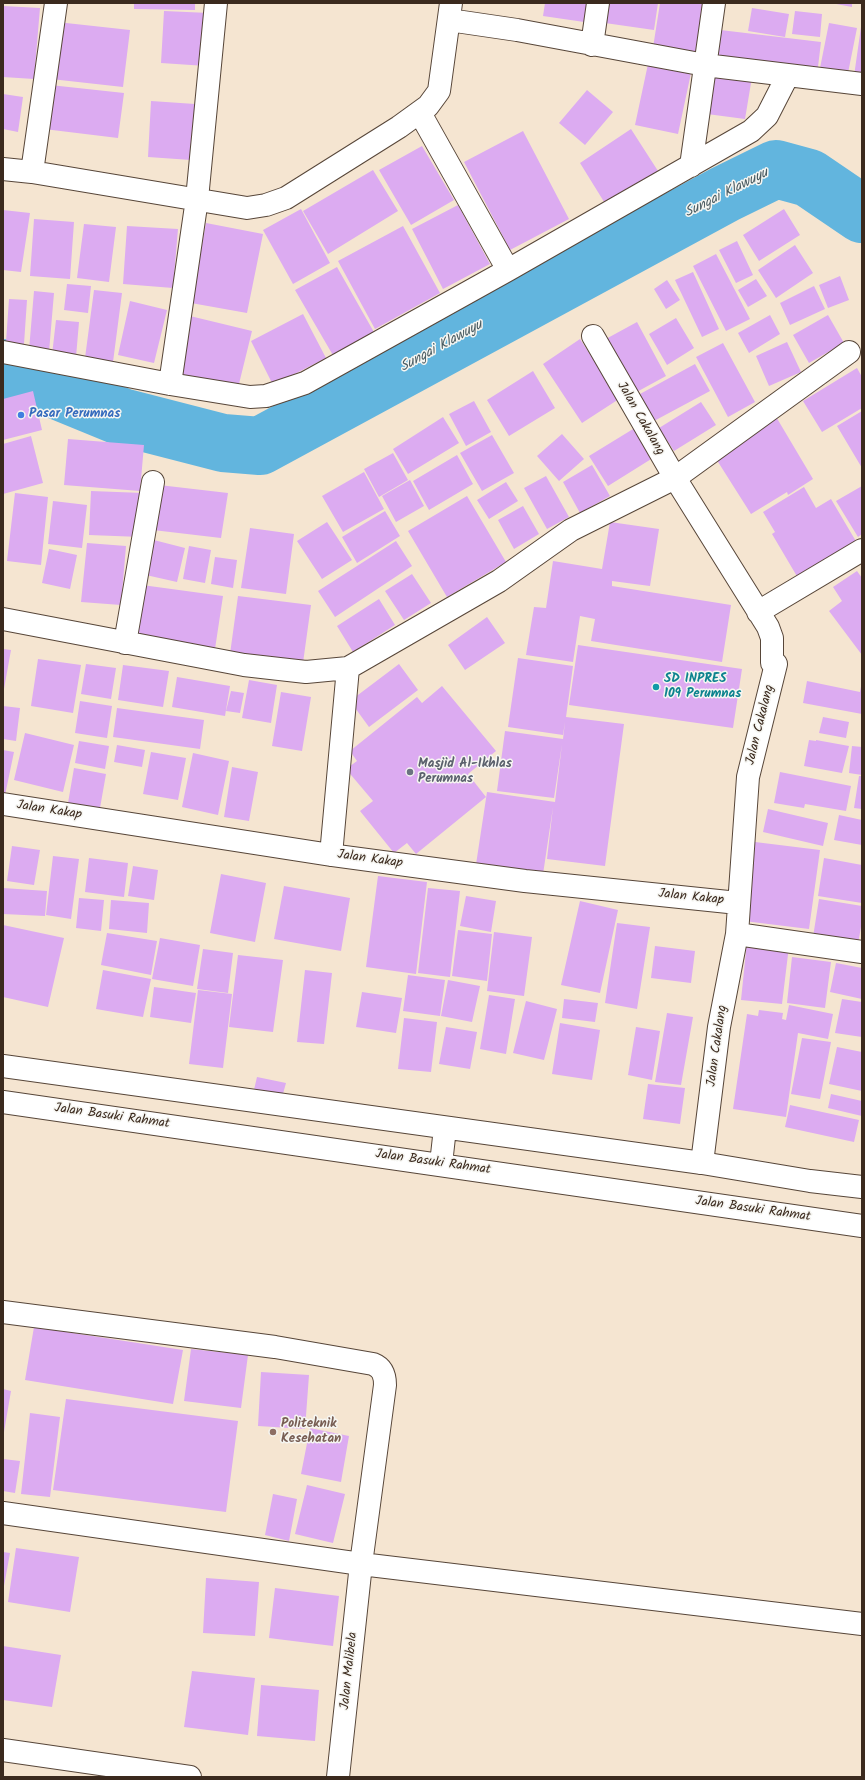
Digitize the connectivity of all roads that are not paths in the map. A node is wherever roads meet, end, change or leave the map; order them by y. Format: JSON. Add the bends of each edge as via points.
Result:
{"nodes":[{"id":1,"x":56,"y":3,"type":"edge"},
{"id":2,"x":216,"y":3,"type":"edge"},
{"id":3,"x":598,"y":3,"type":"edge"},
{"id":4,"x":714,"y":3,"type":"edge"},
{"id":5,"x":450,"y":11,"type":"edge"},
{"id":6,"x":592,"y":45,"type":"junction"},
{"id":7,"x":705,"y":65,"type":"junction"},
{"id":8,"x":788,"y":75,"type":"junction"},
{"id":9,"x":862,"y":84,"type":"edge"},
{"id":10,"x":420,"y":113,"type":"junction"},
{"id":11,"x":690,"y":166,"type":"junction"},
{"id":12,"x":3,"y":169,"type":"edge"},
{"id":13,"x":32,"y":172,"type":"junction"},
{"id":14,"x":197,"y":199,"type":"junction"},
{"id":15,"x":508,"y":270,"type":"junction"},
{"id":16,"x":593,"y":336,"type":"dead end"},
{"id":17,"x":3,"y":352,"type":"edge"},
{"id":18,"x":849,"y":352,"type":"dead end"},
{"id":19,"x":170,"y":384,"type":"junction"},
{"id":20,"x":675,"y":478,"type":"junction"},
{"id":21,"x":153,"y":482,"type":"dead end"},
{"id":22,"x":862,"y":550,"type":"edge"},
{"id":23,"x":758,"y":612,"type":"junction"},
{"id":24,"x":3,"y":619,"type":"edge"},
{"id":25,"x":125,"y":643,"type":"junction"},
{"id":26,"x":348,"y":668,"type":"junction"},
{"id":27,"x":3,"y":804,"type":"edge"},
{"id":28,"x":331,"y":854,"type":"junction"},
{"id":29,"x":738,"y":903,"type":"junction"},
{"id":30,"x":737,"y":934,"type":"junction"},
{"id":31,"x":862,"y":952,"type":"edge"},
{"id":32,"x":3,"y":1066,"type":"edge"},
{"id":33,"x":3,"y":1102,"type":"edge"},
{"id":34,"x":445,"y":1128,"type":"junction"},
{"id":35,"x":702,"y":1163,"type":"junction"},
{"id":36,"x":441,"y":1164,"type":"junction"},
{"id":37,"x":862,"y":1187,"type":"edge"},
{"id":38,"x":862,"y":1226,"type":"edge"},
{"id":39,"x":3,"y":1312,"type":"edge"},
{"id":40,"x":3,"y":1513,"type":"edge"},
{"id":41,"x":362,"y":1564,"type":"junction"},
{"id":42,"x":862,"y":1624,"type":"edge"},
{"id":43,"x":3,"y":1750,"type":"edge"},
{"id":44,"x":190,"y":1777,"type":"edge"},
{"id":45,"x":338,"y":1777,"type":"edge"}],
"edges":[{"from":1,"to":13,"type":"main road"},
{"from":2,"to":14,"type":"main road"},
{"from":3,"to":6,"type":"main road"},
{"from":4,"to":7,"type":"main road"},
{"from":5,"to":6,"type":"main road","via":[[517,30]]},
{"from":5,"to":10,"type":"main road","via":[[439,91]]},
{"from":6,"to":7,"type":"main road"},
{"from":7,"to":8,"type":"main road"},
{"from":7,"to":11,"type":"main road"},
{"from":8,"to":9,"type":"main road"},
{"from":8,"to":11,"type":"main road","via":[[767,116],[760,123],[751,131]]},
{"from":10,"to":14,"type":"main road","via":[[286,198],[247,208]]},
{"from":10,"to":15,"type":"main road"},
{"from":11,"to":15,"type":"main road"},
{"from":12,"to":13,"type":"main road"},
{"from":13,"to":14,"type":"main road"},
{"from":14,"to":19,"type":"main road"},
{"from":15,"to":19,"type":"main road","via":[[305,383],[285,391],[250,397]]},
{"from":16,"to":20,"type":"main road","name":"Jalan Cakalang"},
{"from":17,"to":19,"type":"main road"},
{"from":18,"to":20,"type":"main road"},
{"from":20,"to":23,"type":"main road","name":"Jalan Cakalang"},
{"from":20,"to":26,"type":"main road","via":[[571,530],[499,581]]},
{"from":21,"to":25,"type":"main road"},
{"from":22,"to":23,"type":"main road"},
{"from":23,"to":29,"type":"main road","name":"Jalan Cakalang","via":[[772,638],[772,663],[776,664],[748,777]]},
{"from":24,"to":25,"type":"main road"},
{"from":25,"to":26,"type":"main road","via":[[244,665],[306,672]]},
{"from":26,"to":28,"type":"main road"},
{"from":27,"to":28,"type":"main road","name":"Jalan Kakap"},
{"from":28,"to":29,"type":"main road","name":"Jalan Kakap","via":[[525,881]]},
{"from":29,"to":30,"type":"main road","name":"Jalan Cakalang"},
{"from":30,"to":31,"type":"main road"},
{"from":30,"to":35,"type":"main road","name":"Jalan Cakalang","via":[[719,1027]]},
{"from":32,"to":34,"type":"main road"},
{"from":33,"to":36,"type":"main road","name":"Jalan Basuki Rahmat"},
{"from":34,"to":35,"type":"main road"},
{"from":34,"to":36,"type":"main road"},
{"from":35,"to":37,"type":"main road"},
{"from":36,"to":38,"type":"main road","name":"Jalan Basuki Rahmat"},
{"from":39,"to":41,"type":"main road","name":"Jalan Malibela","via":[[275,1348],[376,1366],[382,1371],[385,1379]]},
{"from":40,"to":41,"type":"main road"},
{"from":41,"to":42,"type":"main road"},
{"from":41,"to":45,"type":"main road","name":"Jalan Malibela"},
{"from":43,"to":44,"type":"main road"}]}
